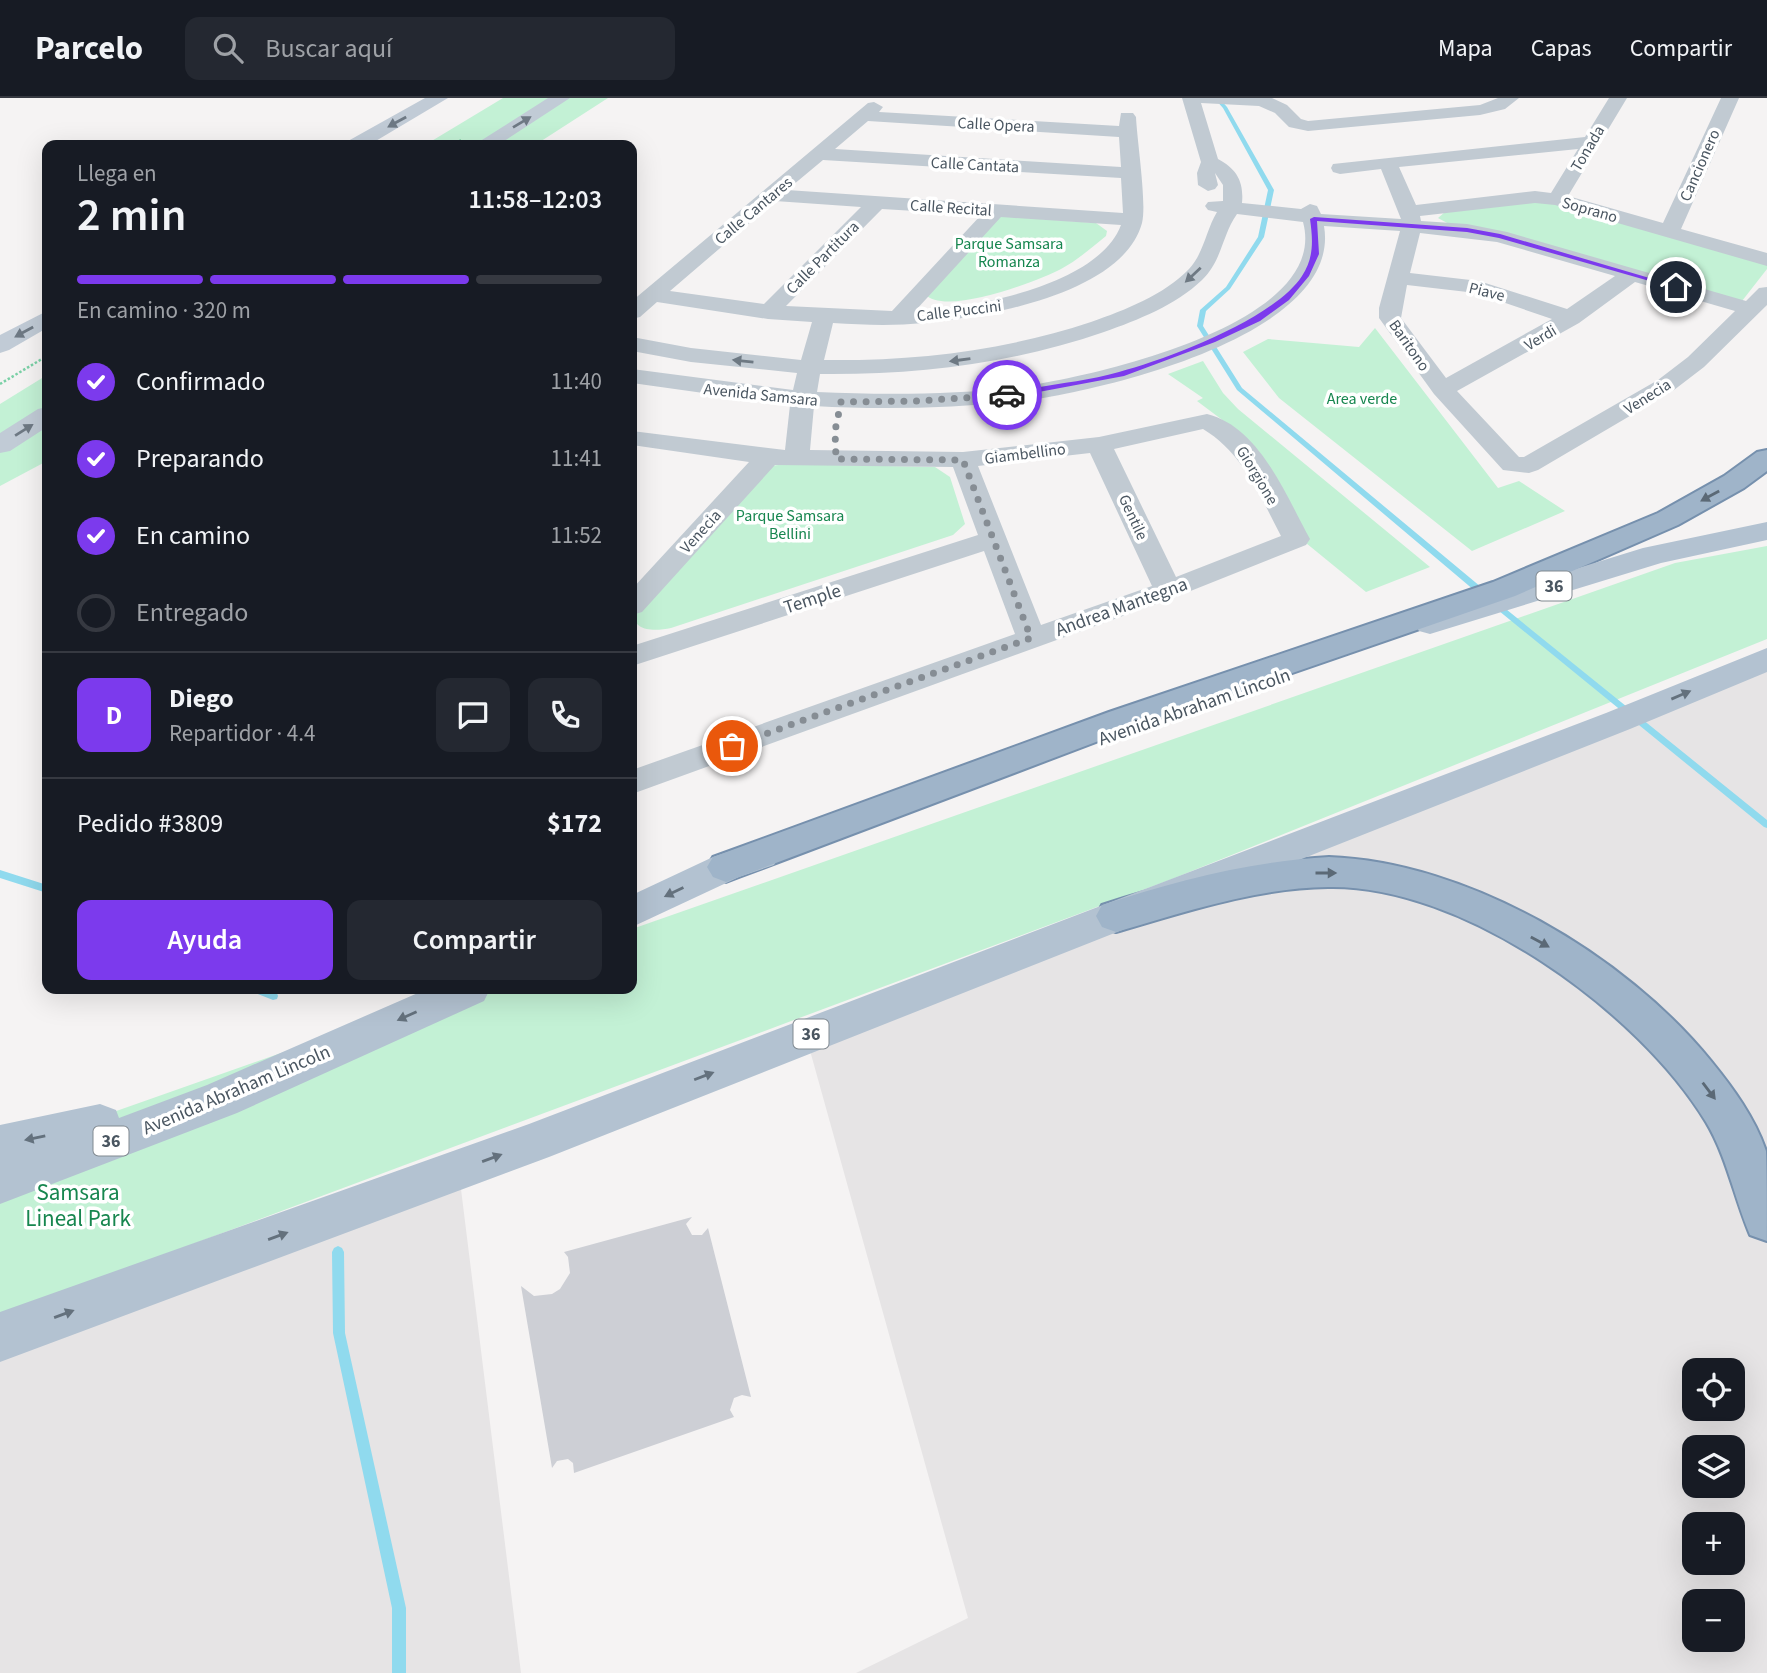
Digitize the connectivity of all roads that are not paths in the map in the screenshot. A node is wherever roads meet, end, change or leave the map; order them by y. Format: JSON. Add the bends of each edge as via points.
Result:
{"nodes":[{"id":1,"x":439,"y":98,"type":"edge"},
{"id":2,"x":561,"y":98,"type":"edge"},
{"id":3,"x":1191,"y":98,"type":"edge"},
{"id":4,"x":1204,"y":98,"type":"edge"},
{"id":5,"x":1399,"y":98,"type":"edge"},
{"id":6,"x":1510,"y":98,"type":"edge"},
{"id":7,"x":1618,"y":98,"type":"edge"},
{"id":8,"x":1730,"y":98,"type":"edge"},
{"id":9,"x":1263,"y":100,"type":"edge"},
{"id":10,"x":869,"y":111,"type":"joint"},
{"id":11,"x":1381,"y":119,"type":"junction"},
{"id":12,"x":364,"y":140,"type":"edge"},
{"id":13,"x":492,"y":140,"type":"edge"},
{"id":14,"x":1591,"y":142,"type":"junction"},
{"id":15,"x":818,"y":155,"type":"junction"},
{"id":16,"x":1388,"y":163,"type":"junction"},
{"id":17,"x":1340,"y":169,"type":"dead end"},
{"id":18,"x":1131,"y":173,"type":"junction"},
{"id":19,"x":770,"y":195,"type":"junction"},
{"id":20,"x":1557,"y":199,"type":"junction"},
{"id":21,"x":877,"y":202,"type":"junction"},
{"id":22,"x":1223,"y":210,"type":"junction"},
{"id":23,"x":996,"y":211,"type":"junction"},
{"id":24,"x":1305,"y":214,"type":"junction"},
{"id":25,"x":1410,"y":219,"type":"junction"},
{"id":26,"x":1133,"y":220,"type":"junction"},
{"id":27,"x":1669,"y":232,"type":"junction"},
{"id":28,"x":1767,"y":260,"type":"edge"},
{"id":29,"x":1632,"y":274,"type":"junction"},
{"id":30,"x":1399,"y":278,"type":"junction"},
{"id":31,"x":651,"y":295,"type":"junction"},
{"id":32,"x":1759,"y":301,"type":"edge"},
{"id":33,"x":637,"y":308,"type":"edge"},
{"id":34,"x":768,"y":312,"type":"junction"},
{"id":35,"x":824,"y":317,"type":"junction"},
{"id":36,"x":898,"y":317,"type":"junction"},
{"id":37,"x":858,"y":318,"type":"junction"},
{"id":38,"x":1571,"y":318,"type":"junction"},
{"id":39,"x":42,"y":321,"type":"edge"},
{"id":40,"x":0,"y":345,"type":"edge"},
{"id":41,"x":637,"y":345,"type":"edge"},
{"id":42,"x":848,"y":353,"type":"junction"},
{"id":43,"x":811,"y":367,"type":"junction"},
{"id":44,"x":637,"y":377,"type":"edge"},
{"id":45,"x":1442,"y":389,"type":"junction"},
{"id":46,"x":802,"y":400,"type":"junction"},
{"id":47,"x":841,"y":402,"type":"junction"},
{"id":48,"x":42,"y":418,"type":"edge"},
{"id":49,"x":1206,"y":421,"type":"joint"},
{"id":50,"x":637,"y":439,"type":"edge"},
{"id":51,"x":0,"y":445,"type":"edge"},
{"id":52,"x":1099,"y":445,"type":"junction"},
{"id":53,"x":768,"y":457,"type":"junction"},
{"id":54,"x":797,"y":458,"type":"junction"},
{"id":55,"x":1767,"y":458,"type":"edge"},
{"id":56,"x":836,"y":459,"type":"junction"},
{"id":57,"x":963,"y":460,"type":"junction"},
{"id":58,"x":1508,"y":463,"type":"joint"},
{"id":59,"x":1767,"y":531,"type":"edge"},
{"id":60,"x":992,"y":540,"type":"junction"},
{"id":61,"x":1294,"y":542,"type":"joint"},
{"id":62,"x":1168,"y":590,"type":"junction"},
{"id":63,"x":637,"y":601,"type":"edge"},
{"id":64,"x":1031,"y":638,"type":"junction"},
{"id":65,"x":637,"y":654,"type":"edge"},
{"id":66,"x":1766,"y":659,"type":"edge"},
{"id":67,"x":637,"y":780,"type":"edge"},
{"id":68,"x":726,"y":867,"type":"junction"},
{"id":69,"x":637,"y":910,"type":"edge"},
{"id":70,"x":1116,"y":916,"type":"junction"},
{"id":71,"x":458,"y":994,"type":"edge"},
{"id":72,"x":222,"y":1099,"type":"junction"},
{"id":73,"x":0,"y":1145,"type":"edge"},
{"id":74,"x":0,"y":1183,"type":"edge"},
{"id":75,"x":1767,"y":1219,"type":"edge"},
{"id":76,"x":0,"y":1337,"type":"edge"}],
"edges":[{"from":1,"to":12,"type":"main road","one_way":true},
{"from":13,"to":2,"type":"main road","one_way":true},
{"from":3,"to":22,"type":"street","name":"Avenida Samsara","via":[[1210,162],[1233,178]]},
{"from":4,"to":9,"type":"street"},
{"from":5,"to":11,"type":"street"},
{"from":6,"to":11,"type":"street","via":[[1490,108]]},
{"from":7,"to":14,"type":"street","name":"Tonada"},
{"from":8,"to":27,"type":"street","name":"Cancionero"},
{"from":9,"to":11,"type":"street","via":[[1295,122],[1308,125]]},
{"from":10,"to":15,"type":"street","name":"Calle Cantares"},
{"from":10,"to":18,"type":"street","name":"Calle Opera","via":[[1127,124]]},
{"from":14,"to":16,"type":"street"},
{"from":14,"to":20,"type":"street","name":"Tonada"},
{"from":15,"to":18,"type":"street","name":"Calle Cantata"},
{"from":15,"to":19,"type":"street","name":"Calle Cantares"},
{"from":16,"to":17,"type":"street"},
{"from":16,"to":25,"type":"street"},
{"from":18,"to":26,"type":"street"},
{"from":19,"to":21,"type":"street","name":"Calle Recital"},
{"from":19,"to":31,"type":"street","name":"Calle Cantares"},
{"from":20,"to":25,"type":"street","name":"Soprano","via":[[1535,197]]},
{"from":20,"to":27,"type":"street","name":"Soprano"},
{"from":21,"to":23,"type":"street","name":"Calle Recital"},
{"from":21,"to":34,"type":"street","name":"Calle Partitura"},
{"from":22,"to":24,"type":"street"},
{"from":22,"to":42,"type":"street","name":"Avenida Samsara","one_way":true,"via":[[1215,248],[1196,275],[1119,319],[1062,340],[987,356],[904,366]]},
{"from":23,"to":26,"type":"street","name":"Calle Recital"},
{"from":23,"to":36,"type":"street"},
{"from":24,"to":25,"type":"street"},
{"from":24,"to":47,"type":"street","name":"Avenida Samsara","via":[[1317,242],[1306,276],[1292,293],[1258,319],[1181,353],[1096,381],[1005,396]]},
{"from":25,"to":29,"type":"street","via":[[1508,237]]},
{"from":25,"to":30,"type":"street","name":"Baritono"},
{"from":26,"to":36,"type":"street","name":"Calle Puccini","via":[[1122,244],[1110,256],[1038,295],[987,308]]},
{"from":27,"to":28,"type":"street","name":"Soprano"},
{"from":29,"to":32,"type":"street"},
{"from":29,"to":38,"type":"street","name":"Verdi"},
{"from":30,"to":38,"type":"street","name":"Piave","via":[[1479,287]]},
{"from":30,"to":45,"type":"street","name":"Baritono","via":[[1390,317]]},
{"from":31,"to":33,"type":"street","name":"Calle Cantares"},
{"from":31,"to":34,"type":"street","name":"Calle Puccini"},
{"from":32,"to":58,"type":"street","name":"Venecia","via":[[1696,362],[1665,385],[1529,464]]},
{"from":34,"to":35,"type":"street","name":"Calle Puccini"},
{"from":35,"to":37,"type":"street","name":"Calle Puccini"},
{"from":35,"to":43,"type":"street"},
{"from":36,"to":37,"type":"street","name":"Calle Puccini"},
{"from":37,"to":42,"type":"street"},
{"from":38,"to":45,"type":"street","name":"Verdi"},
{"from":39,"to":40,"type":"main road","one_way":true},
{"from":43,"to":41,"type":"street","name":"Avenida Samsara","one_way":true},
{"from":42,"to":43,"type":"street","name":"Avenida Samsara"},
{"from":42,"to":47,"type":"street"},
{"from":43,"to":46,"type":"street"},
{"from":44,"to":46,"type":"street","name":"Avenida Samsara"},
{"from":45,"to":58,"type":"street","name":"Baritono"},
{"from":46,"to":47,"type":"street","name":"Avenida Samsara"},
{"from":46,"to":54,"type":"street"},
{"from":47,"to":56,"type":"street","via":[[835,429]]},
{"from":51,"to":48,"type":"main road","one_way":true},
{"from":49,"to":52,"type":"street","name":"Giambellino"},
{"from":49,"to":61,"type":"street","name":"Giorgione","via":[[1243,448]]},
{"from":50,"to":53,"type":"street","name":"Giambellino"},
{"from":52,"to":57,"type":"street","name":"Giambellino"},
{"from":52,"to":62,"type":"street","name":"Gentile"},
{"from":53,"to":54,"type":"street","name":"Giambellino"},
{"from":53,"to":63,"type":"street","name":"Venecia"},
{"from":54,"to":56,"type":"street","name":"Giambellino"},
{"from":55,"to":68,"type":"highway","one_way":true,"via":[[1668,519],[1504,589],[1121,720]]},
{"from":56,"to":57,"type":"street","name":"Giambellino"},
{"from":57,"to":60,"type":"street"},
{"from":59,"to":68,"type":"main road","name":"Avenida Abraham Lincoln","number":"36","via":[[1654,555],[1454,616]]},
{"from":60,"to":64,"type":"street"},
{"from":60,"to":65,"type":"street","name":"Temple"},
{"from":61,"to":62,"type":"street","name":"Andrea Mantegna"},
{"from":62,"to":64,"type":"street","name":"Andrea Mantegna"},
{"from":64,"to":67,"type":"street","name":"Andrea Mantegna"},
{"from":70,"to":66,"type":"main road","number":"36","one_way":true},
{"from":68,"to":69,"type":"main road","name":"Avenida Abraham Lincoln","number":"36","one_way":true},
{"from":70,"to":75,"type":"highway","one_way":true,"via":[[1264,876],[1298,873],[1361,873],[1430,890],[1482,911],[1547,945],[1616,992],[1668,1041],[1713,1095],[1749,1160]]},
{"from":76,"to":70,"type":"main road","number":"36","one_way":true,"via":[[533,1143]]},
{"from":71,"to":72,"type":"main road","name":"Avenida Abraham Lincoln","number":"36","one_way":true},
{"from":72,"to":73,"type":"main road","one_way":true},
{"from":72,"to":74,"type":"main road","name":"Avenida Abraham Lincoln","number":"36"}]}
